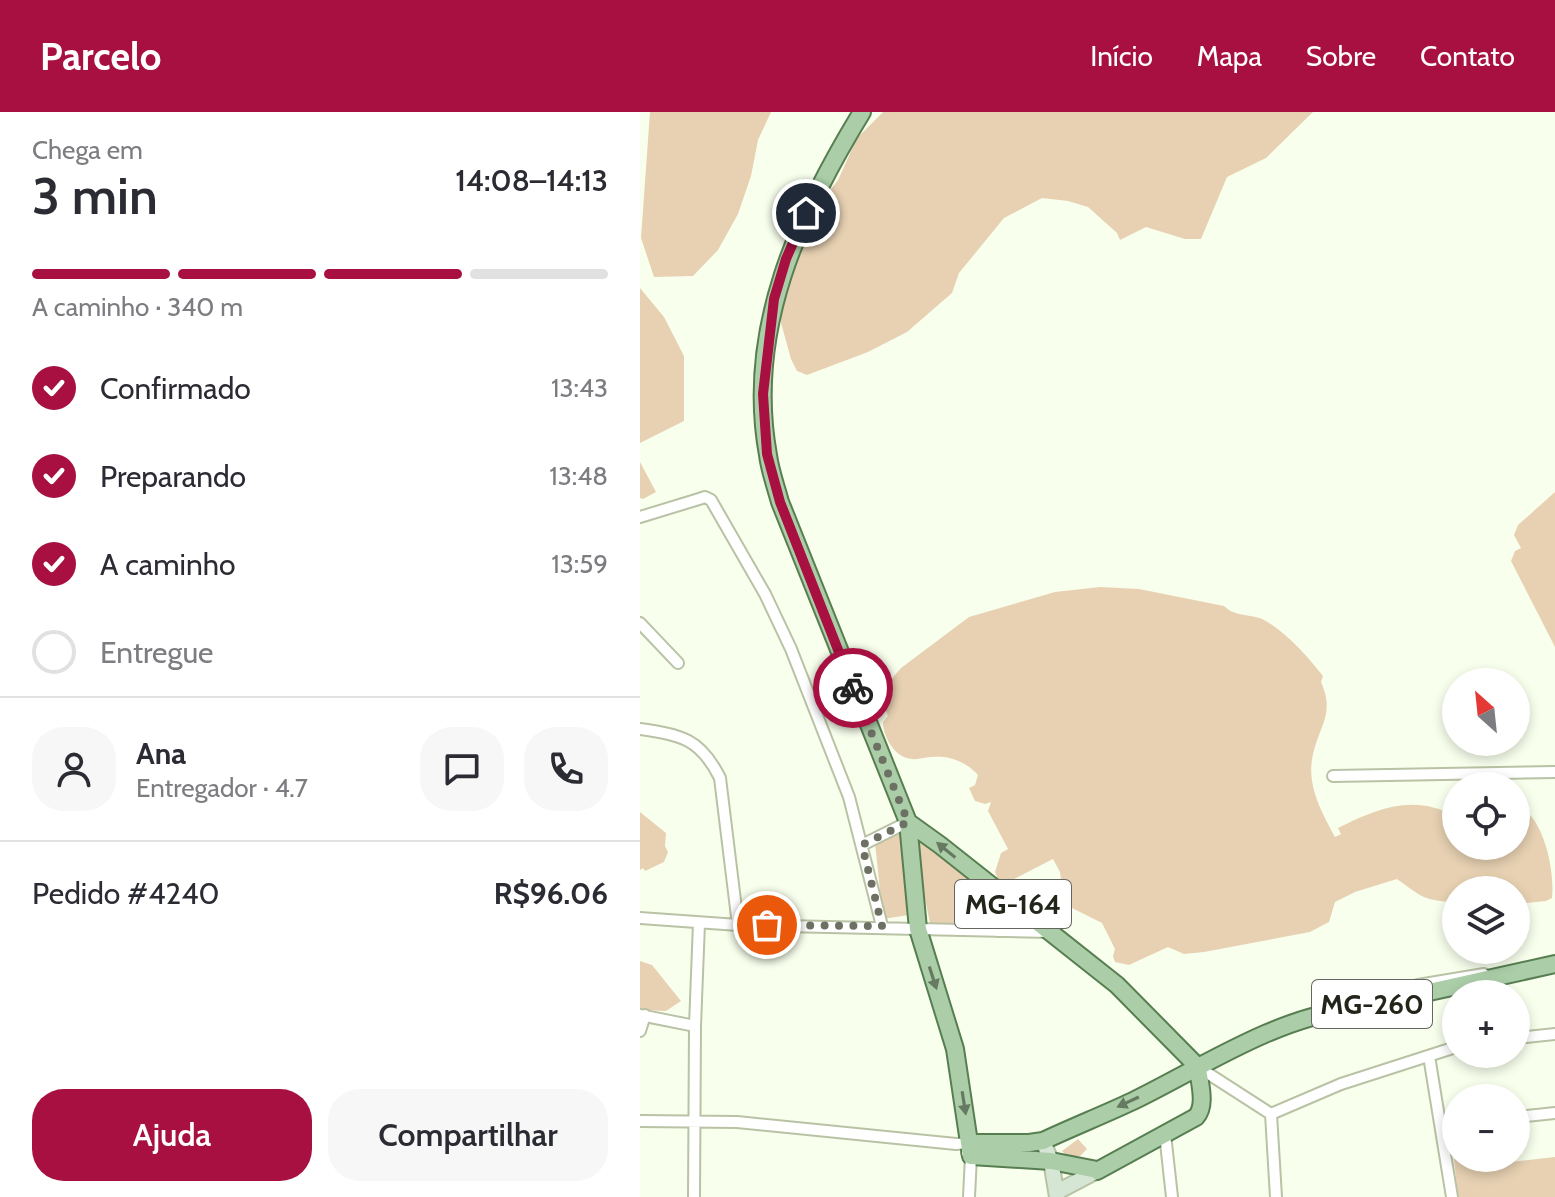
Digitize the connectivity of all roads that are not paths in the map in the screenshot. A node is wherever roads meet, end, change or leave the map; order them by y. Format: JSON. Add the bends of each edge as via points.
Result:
{"nodes":[{"id":1,"x":862,"y":112,"type":"edge"},
{"id":2,"x":640,"y":517,"type":"edge"},
{"id":3,"x":640,"y":623,"type":"edge"},
{"id":4,"x":678,"y":663,"type":"dead end"},
{"id":5,"x":640,"y":729,"type":"edge"},
{"id":6,"x":1555,"y":772,"type":"edge"},
{"id":7,"x":1333,"y":776,"type":"dead end"},
{"id":8,"x":908,"y":822,"type":"junction"},
{"id":9,"x":862,"y":845,"type":"junction"},
{"id":10,"x":1006,"y":899,"type":"junction"},
{"id":11,"x":640,"y":918,"type":"edge"},
{"id":12,"x":699,"y":923,"type":"junction"},
{"id":13,"x":738,"y":925,"type":"junction"},
{"id":14,"x":882,"y":926,"type":"junction"},
{"id":15,"x":918,"y":929,"type":"junction"},
{"id":16,"x":997,"y":931,"type":"junction"},
{"id":17,"x":1051,"y":932,"type":"junction"},
{"id":18,"x":1555,"y":964,"type":"edge"},
{"id":19,"x":642,"y":1015,"type":"edge"},
{"id":20,"x":696,"y":1023,"type":"junction"},
{"id":21,"x":640,"y":1031,"type":"edge"},
{"id":22,"x":1555,"y":1034,"type":"edge"},
{"id":23,"x":1530,"y":1037,"type":"edge"},
{"id":24,"x":1442,"y":1052,"type":"edge"},
{"id":25,"x":1429,"y":1056,"type":"junction"},
{"id":26,"x":1198,"y":1067,"type":"junction"},
{"id":27,"x":1555,"y":1113,"type":"edge"},
{"id":28,"x":1271,"y":1114,"type":"junction"},
{"id":29,"x":1530,"y":1116,"type":"edge"},
{"id":30,"x":640,"y":1121,"type":"edge"},
{"id":31,"x":696,"y":1121,"type":"junction"},
{"id":32,"x":1441,"y":1125,"type":"joint"},
{"id":33,"x":1165,"y":1134,"type":"junction"},
{"id":34,"x":1043,"y":1141,"type":"junction"},
{"id":35,"x":966,"y":1147,"type":"junction"},
{"id":36,"x":1051,"y":1161,"type":"junction"},
{"id":37,"x":1097,"y":1170,"type":"junction"},
{"id":38,"x":1057,"y":1194,"type":"edge"},
{"id":39,"x":694,"y":1197,"type":"edge"},
{"id":40,"x":969,"y":1197,"type":"edge"},
{"id":41,"x":1172,"y":1197,"type":"edge"},
{"id":42,"x":1276,"y":1197,"type":"edge"},
{"id":43,"x":1452,"y":1197,"type":"edge"}],
"edges":[{"from":1,"to":8,"type":"main road","number":"MG-164","via":[[831,162],[786,259],[774,299],[763,394],[767,454],[780,502]]},
{"from":2,"to":9,"type":"street","via":[[711,500],[791,649],[849,797]]},
{"from":3,"to":4,"type":"street"},
{"from":5,"to":13,"type":"street","via":[[678,735],[710,758],[720,778]]},
{"from":6,"to":7,"type":"street"},
{"from":8,"to":9,"type":"street"},
{"from":10,"to":8,"type":"main road","number":"MG-164","one_way":true},
{"from":8,"to":15,"type":"main road","number":"MG-164"},
{"from":9,"to":14,"type":"street"},
{"from":10,"to":16,"type":"street"},
{"from":10,"to":17,"type":"main road","number":"MG-164"},
{"from":11,"to":12,"type":"street"},
{"from":12,"to":13,"type":"street"},
{"from":12,"to":20,"type":"street"},
{"from":13,"to":14,"type":"street"},
{"from":14,"to":15,"type":"street"},
{"from":15,"to":16,"type":"street"},
{"from":15,"to":35,"type":"main road","number":"MG-164","one_way":true,"via":[[955,1049]]},
{"from":16,"to":17,"type":"street"},
{"from":17,"to":26,"type":"main road","number":"MG-164","via":[[1117,985]]},
{"from":18,"to":26,"type":"main road","number":"MG-260","via":[[1327,1012]]},
{"from":19,"to":20,"type":"street"},
{"from":19,"to":21,"type":"street"},
{"from":20,"to":31,"type":"street"},
{"from":22,"to":23,"type":"street"},
{"from":24,"to":25,"type":"street"},
{"from":25,"to":28,"type":"street","via":[[1341,1084]]},
{"from":25,"to":32,"type":"street"},
{"from":26,"to":28,"type":"street"},
{"from":26,"to":33,"type":"main road","via":[[1201,1111]]},
{"from":26,"to":34,"type":"main road","one_way":true},
{"from":27,"to":29,"type":"street"},
{"from":28,"to":42,"type":"street"},
{"from":30,"to":31,"type":"street"},
{"from":31,"to":35,"type":"street"},
{"from":31,"to":39,"type":"street"},
{"from":32,"to":43,"type":"street"},
{"from":33,"to":37,"type":"main road"},
{"from":33,"to":41,"type":"street"},
{"from":34,"to":35,"type":"main road"},
{"from":34,"to":36,"type":"main road"},
{"from":35,"to":36,"type":"main road"},
{"from":35,"to":40,"type":"street"},
{"from":36,"to":37,"type":"main road"},
{"from":36,"to":38,"type":"main road"},
{"from":37,"to":38,"type":"main road"}]}
